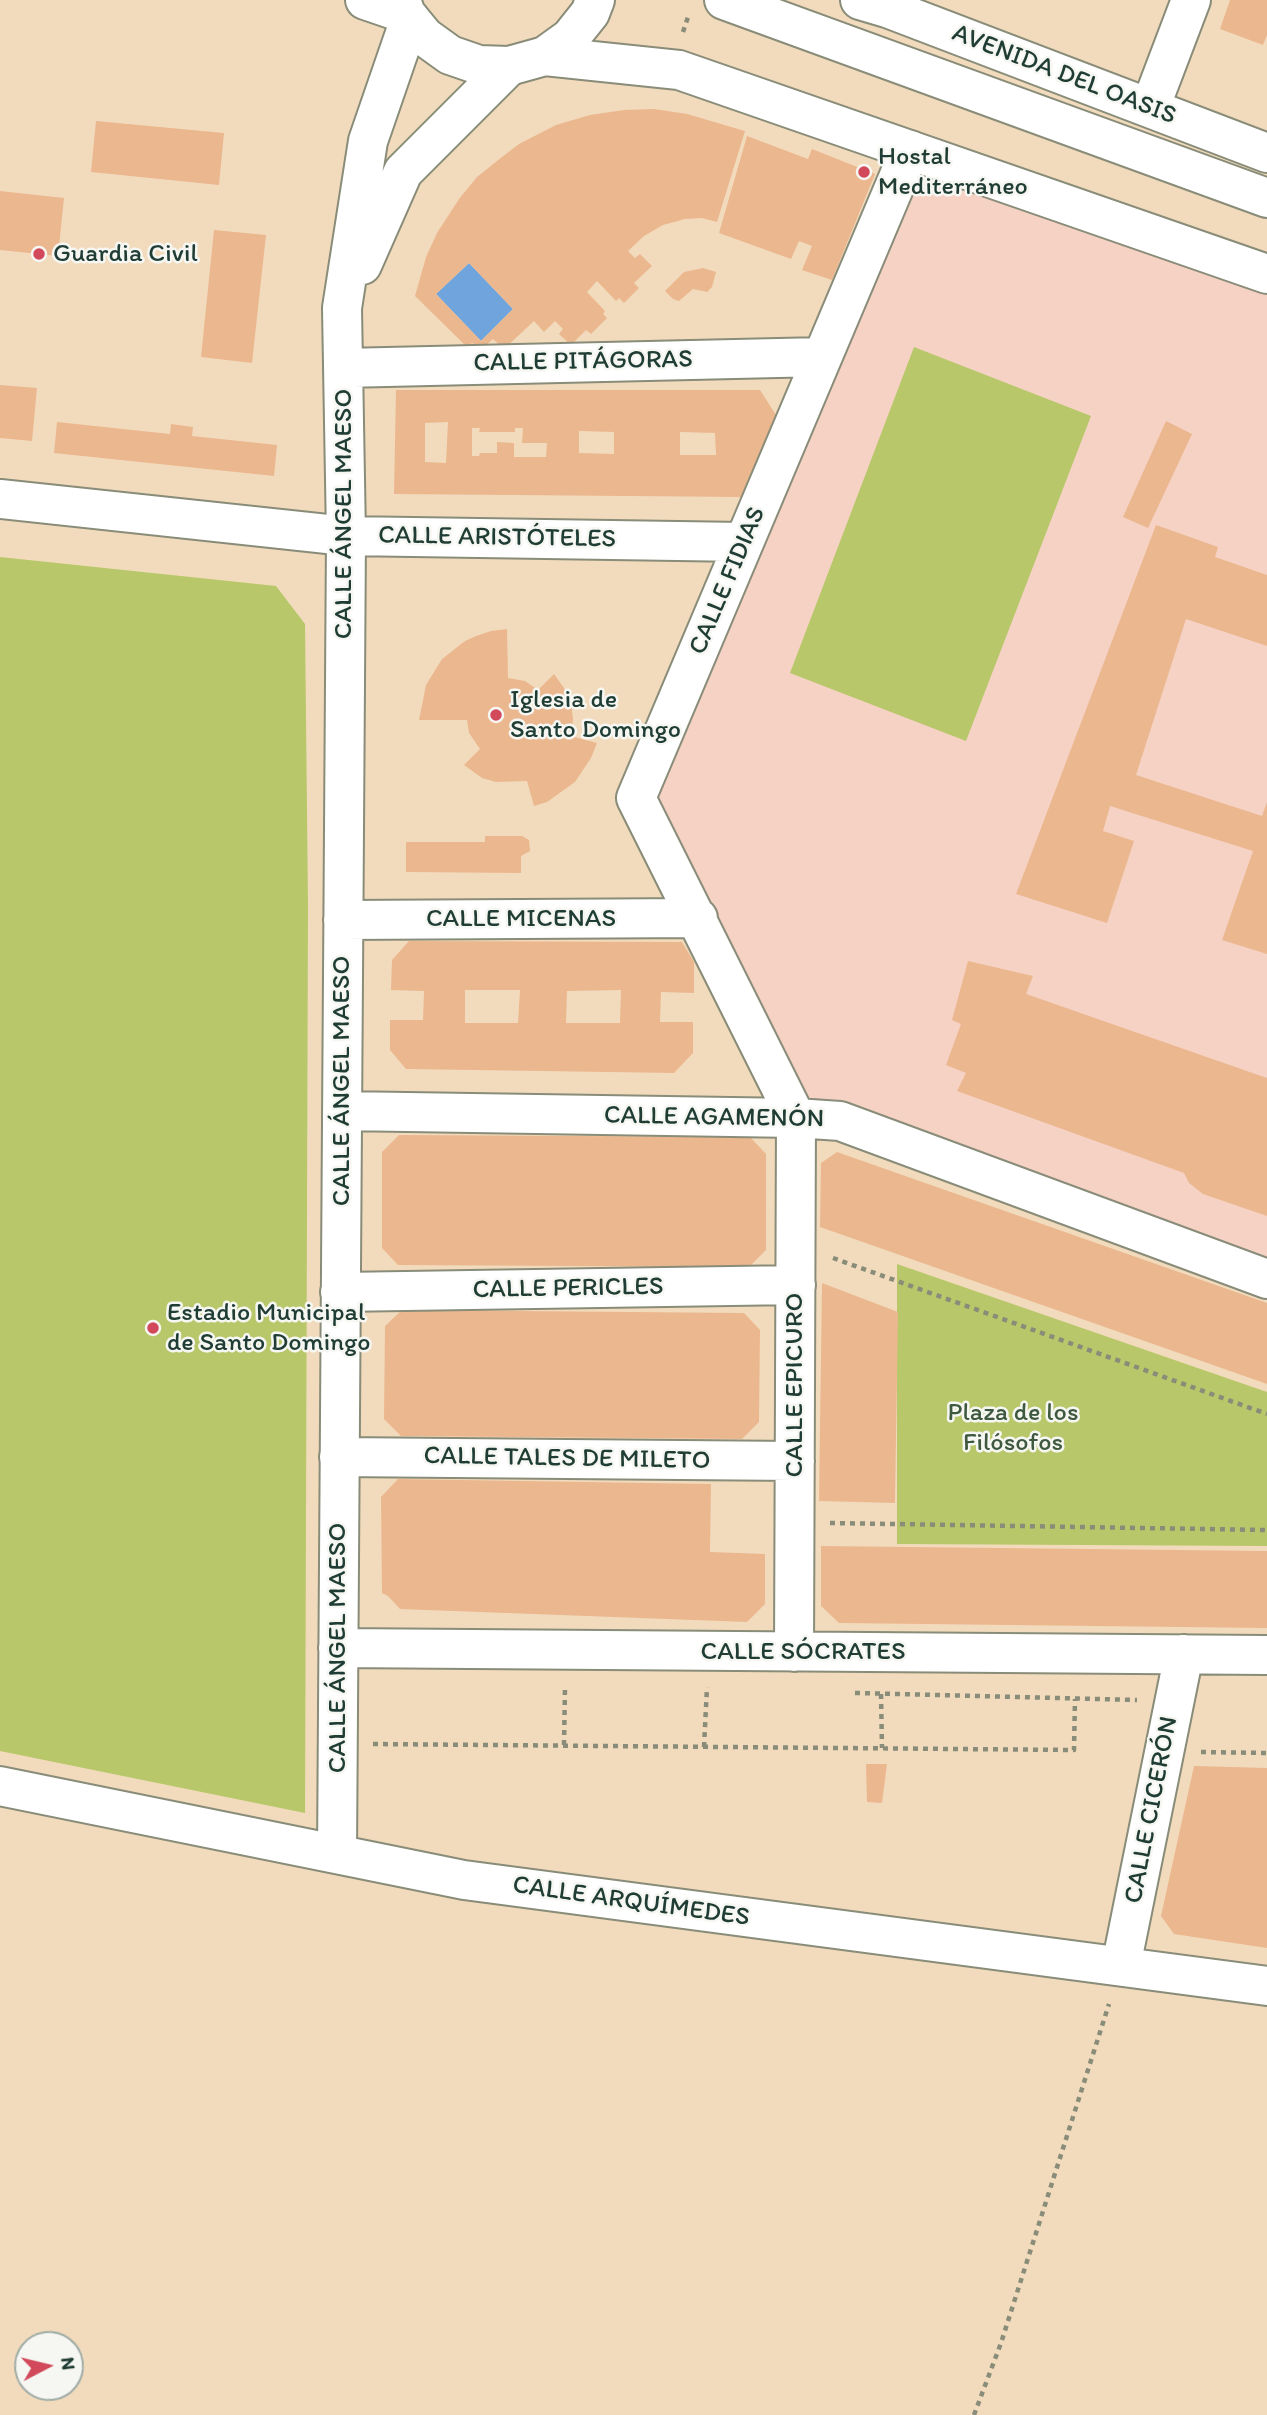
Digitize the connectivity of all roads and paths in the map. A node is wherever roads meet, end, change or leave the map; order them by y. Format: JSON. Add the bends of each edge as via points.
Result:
{"nodes":[{"id":1,"x":365,"y":0,"type":"edge"},
{"id":2,"x":596,"y":0,"type":"edge"},
{"id":3,"x":724,"y":0,"type":"edge"},
{"id":4,"x":1191,"y":0,"type":"edge"},
{"id":5,"x":879,"y":3,"type":"edge"},
{"id":6,"x":406,"y":11,"type":"edge"},
{"id":7,"x":527,"y":61,"type":"junction"},
{"id":8,"x":1150,"y":108,"type":"junction"},
{"id":9,"x":910,"y":150,"type":"junction"},
{"id":10,"x":1267,"y":153,"type":"edge"},
{"id":11,"x":1267,"y":198,"type":"edge"},
{"id":12,"x":1267,"y":274,"type":"edge"},
{"id":13,"x":342,"y":308,"type":"junction"},
{"id":14,"x":822,"y":357,"type":"junction"},
{"id":15,"x":343,"y":368,"type":"junction"},
{"id":16,"x":0,"y":499,"type":"edge"},
{"id":17,"x":346,"y":536,"type":"junction"},
{"id":18,"x":744,"y":542,"type":"junction"},
{"id":19,"x":698,"y":918,"type":"junction"},
{"id":20,"x":343,"y":920,"type":"junction"},
{"id":21,"x":342,"y":1111,"type":"junction"},
{"id":22,"x":796,"y":1118,"type":"junction"},
{"id":23,"x":796,"y":1244,"type":"junction"},
{"id":24,"x":1267,"y":1279,"type":"edge"},
{"id":25,"x":796,"y":1285,"type":"junction"},
{"id":26,"x":341,"y":1292,"type":"junction"},
{"id":27,"x":1267,"y":1414,"type":"edge"},
{"id":28,"x":340,"y":1457,"type":"junction"},
{"id":29,"x":795,"y":1461,"type":"junction"},
{"id":30,"x":794,"y":1522,"type":"junction"},
{"id":31,"x":1267,"y":1530,"type":"edge"},
{"id":32,"x":338,"y":1648,"type":"junction"},
{"id":33,"x":565,"y":1651,"type":"junction"},
{"id":34,"x":707,"y":1651,"type":"junction"},
{"id":35,"x":794,"y":1652,"type":"junction"},
{"id":36,"x":1184,"y":1654,"type":"junction"},
{"id":37,"x":1267,"y":1655,"type":"edge"},
{"id":38,"x":881,"y":1694,"type":"dead end"},
{"id":39,"x":1075,"y":1699,"type":"dead end"},
{"id":40,"x":338,"y":1743,"type":"junction"},
{"id":41,"x":564,"y":1745,"type":"junction"},
{"id":42,"x":704,"y":1747,"type":"junction"},
{"id":43,"x":883,"y":1748,"type":"junction"},
{"id":44,"x":1163,"y":1752,"type":"junction"},
{"id":45,"x":1267,"y":1753,"type":"edge"},
{"id":46,"x":0,"y":1787,"type":"edge"},
{"id":47,"x":337,"y":1854,"type":"junction"},
{"id":48,"x":1121,"y":1966,"type":"junction"},
{"id":49,"x":1267,"y":1986,"type":"edge"},
{"id":50,"x":974,"y":2415,"type":"edge"}],
"edges":[{"from":1,"to":6,"type":"street"},
{"from":2,"to":7,"type":"street","via":[[570,38]]},
{"from":3,"to":11,"type":"street"},
{"from":4,"to":8,"type":"street"},
{"from":5,"to":8,"type":"street","name":"AVENIDA DEL OASIS"},
{"from":6,"to":7,"type":"street","via":[[425,37],[450,55],[479,65]]},
{"from":6,"to":13,"type":"street","name":"CALLE ÁNGEL MAESO","via":[[368,141]]},
{"from":7,"to":9,"type":"street","via":[[679,70]]},
{"from":7,"to":13,"type":"street","via":[[403,172]]},
{"from":8,"to":10,"type":"street","name":"AVENIDA DEL OASIS"},
{"from":9,"to":12,"type":"street"},
{"from":9,"to":14,"type":"street","name":"CALLE FIDIAS"},
{"from":13,"to":15,"type":"street","name":"CALLE ÁNGEL MAESO"},
{"from":14,"to":15,"type":"street","name":"CALLE PITÁGORAS"},
{"from":14,"to":18,"type":"street","name":"CALLE FIDIAS"},
{"from":15,"to":17,"type":"street","name":"CALLE ÁNGEL MAESO"},
{"from":16,"to":17,"type":"street","name":"CALLE ARISTÓTELES"},
{"from":17,"to":18,"type":"street","name":"CALLE ARISTÓTELES"},
{"from":17,"to":20,"type":"street","name":"CALLE ÁNGEL MAESO"},
{"from":18,"to":19,"type":"street","name":"CALLE FIDIAS","via":[[636,798]]},
{"from":19,"to":20,"type":"street","name":"CALLE MICENAS"},
{"from":19,"to":22,"type":"street","name":"CALLE FIDIAS"},
{"from":20,"to":21,"type":"street","name":"CALLE ÁNGEL MAESO"},
{"from":21,"to":22,"type":"street","name":"CALLE AGAMENÓN"},
{"from":21,"to":26,"type":"street","name":"CALLE ÁNGEL MAESO"},
{"from":22,"to":23,"type":"street","name":"CALLE EPICURO"},
{"from":22,"to":24,"type":"street","name":"CALLE AGAMENÓN","via":[[840,1121]]},
{"from":23,"to":25,"type":"street","name":"CALLE EPICURO"},
{"from":23,"to":27,"type":"path"},
{"from":25,"to":26,"type":"street","name":"CALLE PERICLES"},
{"from":25,"to":29,"type":"street","name":"CALLE EPICURO"},
{"from":26,"to":28,"type":"street","name":"CALLE ÁNGEL MAESO"},
{"from":28,"to":29,"type":"street","name":"CALLE TALES DE MILETO"},
{"from":28,"to":32,"type":"street","name":"CALLE ÁNGEL MAESO"},
{"from":29,"to":30,"type":"street","name":"CALLE EPICURO"},
{"from":30,"to":31,"type":"path"},
{"from":30,"to":35,"type":"street","name":"CALLE EPICURO"},
{"from":32,"to":33,"type":"street","name":"CALLE SÓCRATES"},
{"from":32,"to":40,"type":"street","name":"CALLE ÁNGEL MAESO"},
{"from":33,"to":34,"type":"street","name":"CALLE SÓCRATES"},
{"from":33,"to":41,"type":"path"},
{"from":34,"to":35,"type":"street","name":"CALLE SÓCRATES"},
{"from":34,"to":42,"type":"path"},
{"from":35,"to":36,"type":"street","name":"CALLE SÓCRATES"},
{"from":36,"to":37,"type":"street","name":"CALLE SÓCRATES"},
{"from":36,"to":44,"type":"street","name":"CALLE CICERÓN"},
{"from":38,"to":43,"type":"path"},
{"from":39,"to":43,"type":"path","via":[[1074,1750]]},
{"from":40,"to":41,"type":"path"},
{"from":40,"to":47,"type":"street","name":"CALLE ÁNGEL MAESO"},
{"from":41,"to":42,"type":"path"},
{"from":42,"to":43,"type":"path"},
{"from":44,"to":45,"type":"path"},
{"from":44,"to":48,"type":"street","name":"CALLE CICERÓN"},
{"from":46,"to":47,"type":"street","name":"CALLE ARQUÍMEDES"},
{"from":47,"to":48,"type":"street","name":"CALLE ARQUÍMEDES","via":[[464,1880]]},
{"from":48,"to":49,"type":"street","name":"CALLE ARQUÍMEDES"},
{"from":48,"to":50,"type":"path"}]}
